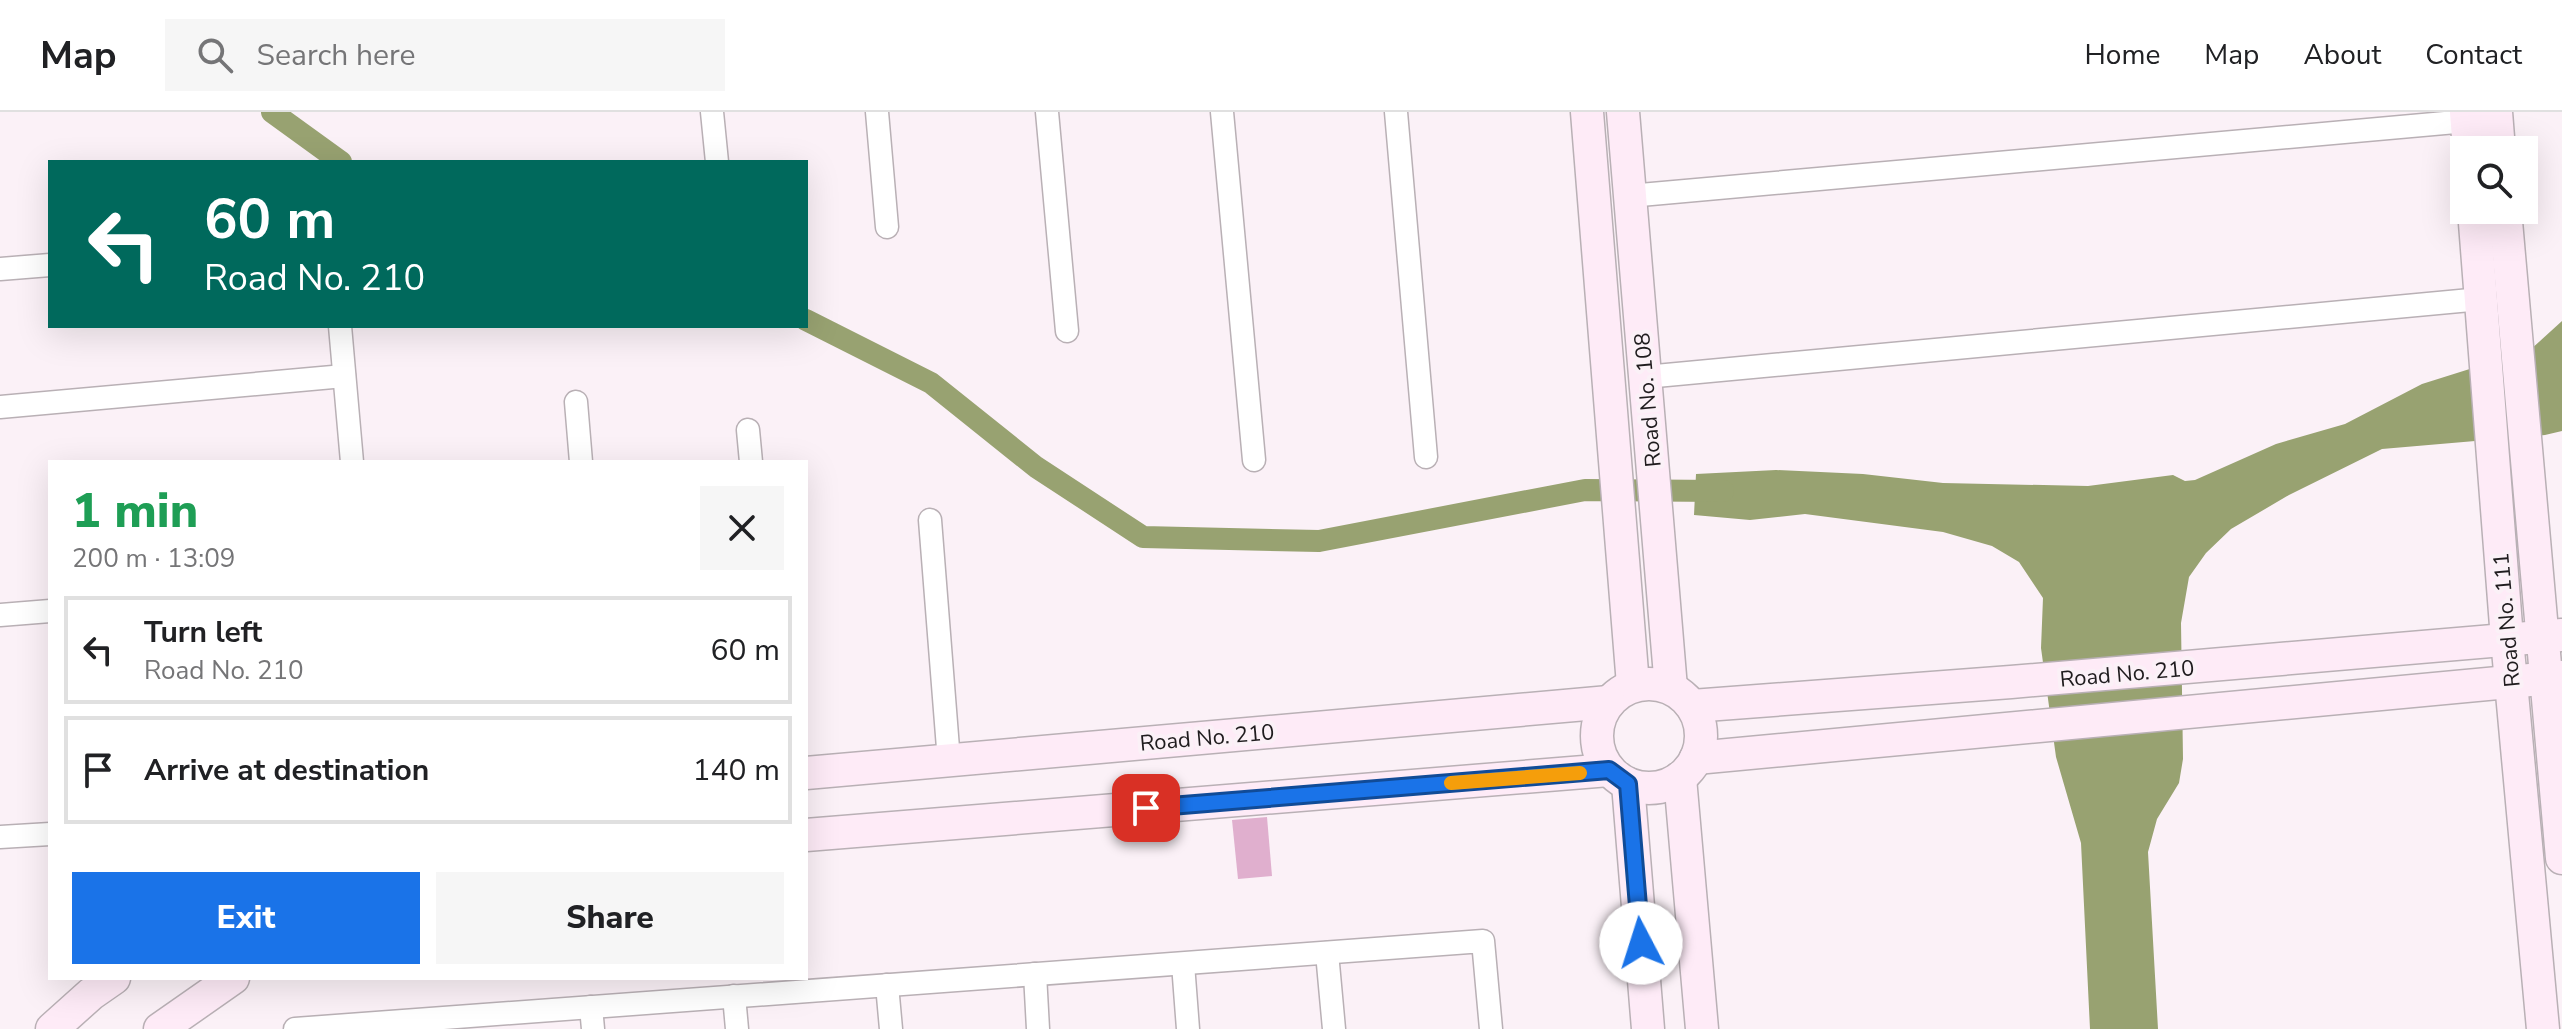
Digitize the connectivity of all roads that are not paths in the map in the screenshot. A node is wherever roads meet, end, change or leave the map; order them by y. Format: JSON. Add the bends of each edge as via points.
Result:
{"nodes":[{"id":1,"x":712,"y":112,"type":"edge"},
{"id":2,"x":877,"y":112,"type":"edge"},
{"id":3,"x":1047,"y":112,"type":"edge"},
{"id":4,"x":1222,"y":112,"type":"edge"},
{"id":5,"x":1396,"y":112,"type":"edge"},
{"id":6,"x":1587,"y":112,"type":"edge"},
{"id":7,"x":1623,"y":112,"type":"edge"},
{"id":8,"x":2474,"y":124,"type":"edge"},
{"id":9,"x":717,"y":160,"type":"edge"},
{"id":10,"x":1629,"y":196,"type":"junction"},
{"id":11,"x":2475,"y":224,"type":"edge"},
{"id":12,"x":2507,"y":224,"type":"edge"},
{"id":13,"x":887,"y":227,"type":"dead end"},
{"id":14,"x":48,"y":265,"type":"edge"},
{"id":15,"x":0,"y":269,"type":"edge"},
{"id":16,"x":2481,"y":299,"type":"junction"},
{"id":17,"x":340,"y":328,"type":"edge"},
{"id":18,"x":1067,"y":331,"type":"dead end"},
{"id":19,"x":344,"y":376,"type":"junction"},
{"id":20,"x":1645,"y":377,"type":"junction"},
{"id":21,"x":576,"y":402,"type":"dead end"},
{"id":22,"x":0,"y":407,"type":"edge"},
{"id":23,"x":748,"y":430,"type":"dead end"},
{"id":24,"x":1426,"y":457,"type":"dead end"},
{"id":25,"x":352,"y":460,"type":"edge"},
{"id":26,"x":581,"y":460,"type":"edge"},
{"id":27,"x":751,"y":460,"type":"edge"},
{"id":28,"x":1254,"y":460,"type":"dead end"},
{"id":29,"x":930,"y":520,"type":"dead end"},
{"id":30,"x":48,"y":611,"type":"edge"},
{"id":31,"x":0,"y":615,"type":"edge"},
{"id":32,"x":2552,"y":636,"type":"edge"},
{"id":33,"x":2507,"y":639,"type":"junction"},
{"id":34,"x":2555,"y":677,"type":"edge"},
{"id":35,"x":2511,"y":681,"type":"junction"},
{"id":36,"x":1621,"y":694,"type":"junction"},
{"id":37,"x":1681,"y":697,"type":"junction"},
{"id":38,"x":949,"y":761,"type":"junction"},
{"id":39,"x":1688,"y":768,"type":"junction"},
{"id":40,"x":808,"y":773,"type":"edge"},
{"id":41,"x":1618,"y":777,"type":"junction"},
{"id":42,"x":48,"y":834,"type":"edge"},
{"id":43,"x":808,"y":835,"type":"edge"},
{"id":44,"x":0,"y":837,"type":"edge"},
{"id":45,"x":2562,"y":858,"type":"edge"},
{"id":46,"x":1327,"y":953,"type":"junction"},
{"id":47,"x":1183,"y":964,"type":"junction"},
{"id":48,"x":1035,"y":974,"type":"junction"},
{"id":49,"x":111,"y":980,"type":"edge"},
{"id":50,"x":230,"y":980,"type":"edge"},
{"id":51,"x":887,"y":985,"type":"junction"},
{"id":52,"x":734,"y":996,"type":"junction"},
{"id":53,"x":592,"y":1018,"type":"edge"},
{"id":54,"x":440,"y":1024,"type":"edge"},
{"id":55,"x":52,"y":1029,"type":"edge"},
{"id":56,"x":160,"y":1029,"type":"edge"},
{"id":57,"x":295,"y":1029,"type":"edge"},
{"id":58,"x":737,"y":1029,"type":"edge"},
{"id":59,"x":891,"y":1029,"type":"edge"},
{"id":60,"x":1038,"y":1029,"type":"edge"},
{"id":61,"x":1188,"y":1029,"type":"edge"},
{"id":62,"x":1334,"y":1029,"type":"edge"},
{"id":63,"x":1491,"y":1029,"type":"edge"},
{"id":64,"x":1648,"y":1029,"type":"edge"},
{"id":65,"x":1702,"y":1029,"type":"edge"},
{"id":66,"x":2543,"y":1029,"type":"edge"}],
"edges":[{"from":1,"to":9,"type":"street"},
{"from":2,"to":13,"type":"street"},
{"from":3,"to":18,"type":"street"},
{"from":4,"to":28,"type":"street"},
{"from":5,"to":24,"type":"street"},
{"from":6,"to":36,"type":"street","name":"Road No. 108","via":[[1626,574]]},
{"from":7,"to":10,"type":"street","name":"Road No. 108"},
{"from":8,"to":10,"type":"street"},
{"from":10,"to":20,"type":"street","name":"Road No. 108"},
{"from":11,"to":16,"type":"street","name":"Road No. 111"},
{"from":12,"to":32,"type":"street","name":"Road No. 111"},
{"from":14,"to":15,"type":"street"},
{"from":16,"to":20,"type":"street"},
{"from":16,"to":33,"type":"street","name":"Road No. 111"},
{"from":17,"to":19,"type":"street"},
{"from":19,"to":22,"type":"street"},
{"from":19,"to":25,"type":"street"},
{"from":20,"to":37,"type":"street","name":"Road No. 108","via":[[1661,571]]},
{"from":21,"to":26,"type":"street"},
{"from":23,"to":27,"type":"street"},
{"from":29,"to":38,"type":"street"},
{"from":30,"to":31,"type":"street"},
{"from":32,"to":33,"type":"street","name":"Road No. 210"},
{"from":32,"to":34,"type":"street","name":"Road No. 111"},
{"from":33,"to":35,"type":"street","name":"Road No. 111"},
{"from":33,"to":37,"type":"street","name":"Road No. 210","via":[[2011,682]]},
{"from":34,"to":35,"type":"street","name":"Road No. 210"},
{"from":34,"to":45,"type":"street","name":"Road No. 111"},
{"from":35,"to":39,"type":"street","name":"Road No. 210","via":[[2013,728]]},
{"from":35,"to":66,"type":"street","name":"Road No. 111"},
{"from":36,"to":37,"type":"street","name":"Road No. 210","via":[[1659,684]]},
{"from":36,"to":38,"type":"street","name":"Road No. 210"},
{"from":36,"to":41,"type":"street","via":[[1597,728],[1601,757]]},
{"from":37,"to":39,"type":"street","via":[[1701,731]]},
{"from":38,"to":40,"type":"street","name":"Road No. 210"},
{"from":39,"to":41,"type":"street","name":"Road No. 210","via":[[1655,788]]},
{"from":39,"to":65,"type":"street"},
{"from":41,"to":43,"type":"street","name":"Road No. 210"},
{"from":41,"to":64,"type":"street"},
{"from":42,"to":44,"type":"street"},
{"from":46,"to":47,"type":"street"},
{"from":46,"to":62,"type":"street"},
{"from":46,"to":63,"type":"street","via":[[1483,941]]},
{"from":47,"to":48,"type":"street"},
{"from":47,"to":61,"type":"street"},
{"from":48,"to":51,"type":"street"},
{"from":48,"to":60,"type":"street"},
{"from":49,"to":55,"type":"street"},
{"from":50,"to":56,"type":"street"},
{"from":51,"to":52,"type":"street"},
{"from":51,"to":59,"type":"street"},
{"from":52,"to":53,"type":"street"},
{"from":52,"to":58,"type":"street"},
{"from":53,"to":54,"type":"street"},
{"from":54,"to":57,"type":"street"}]}
